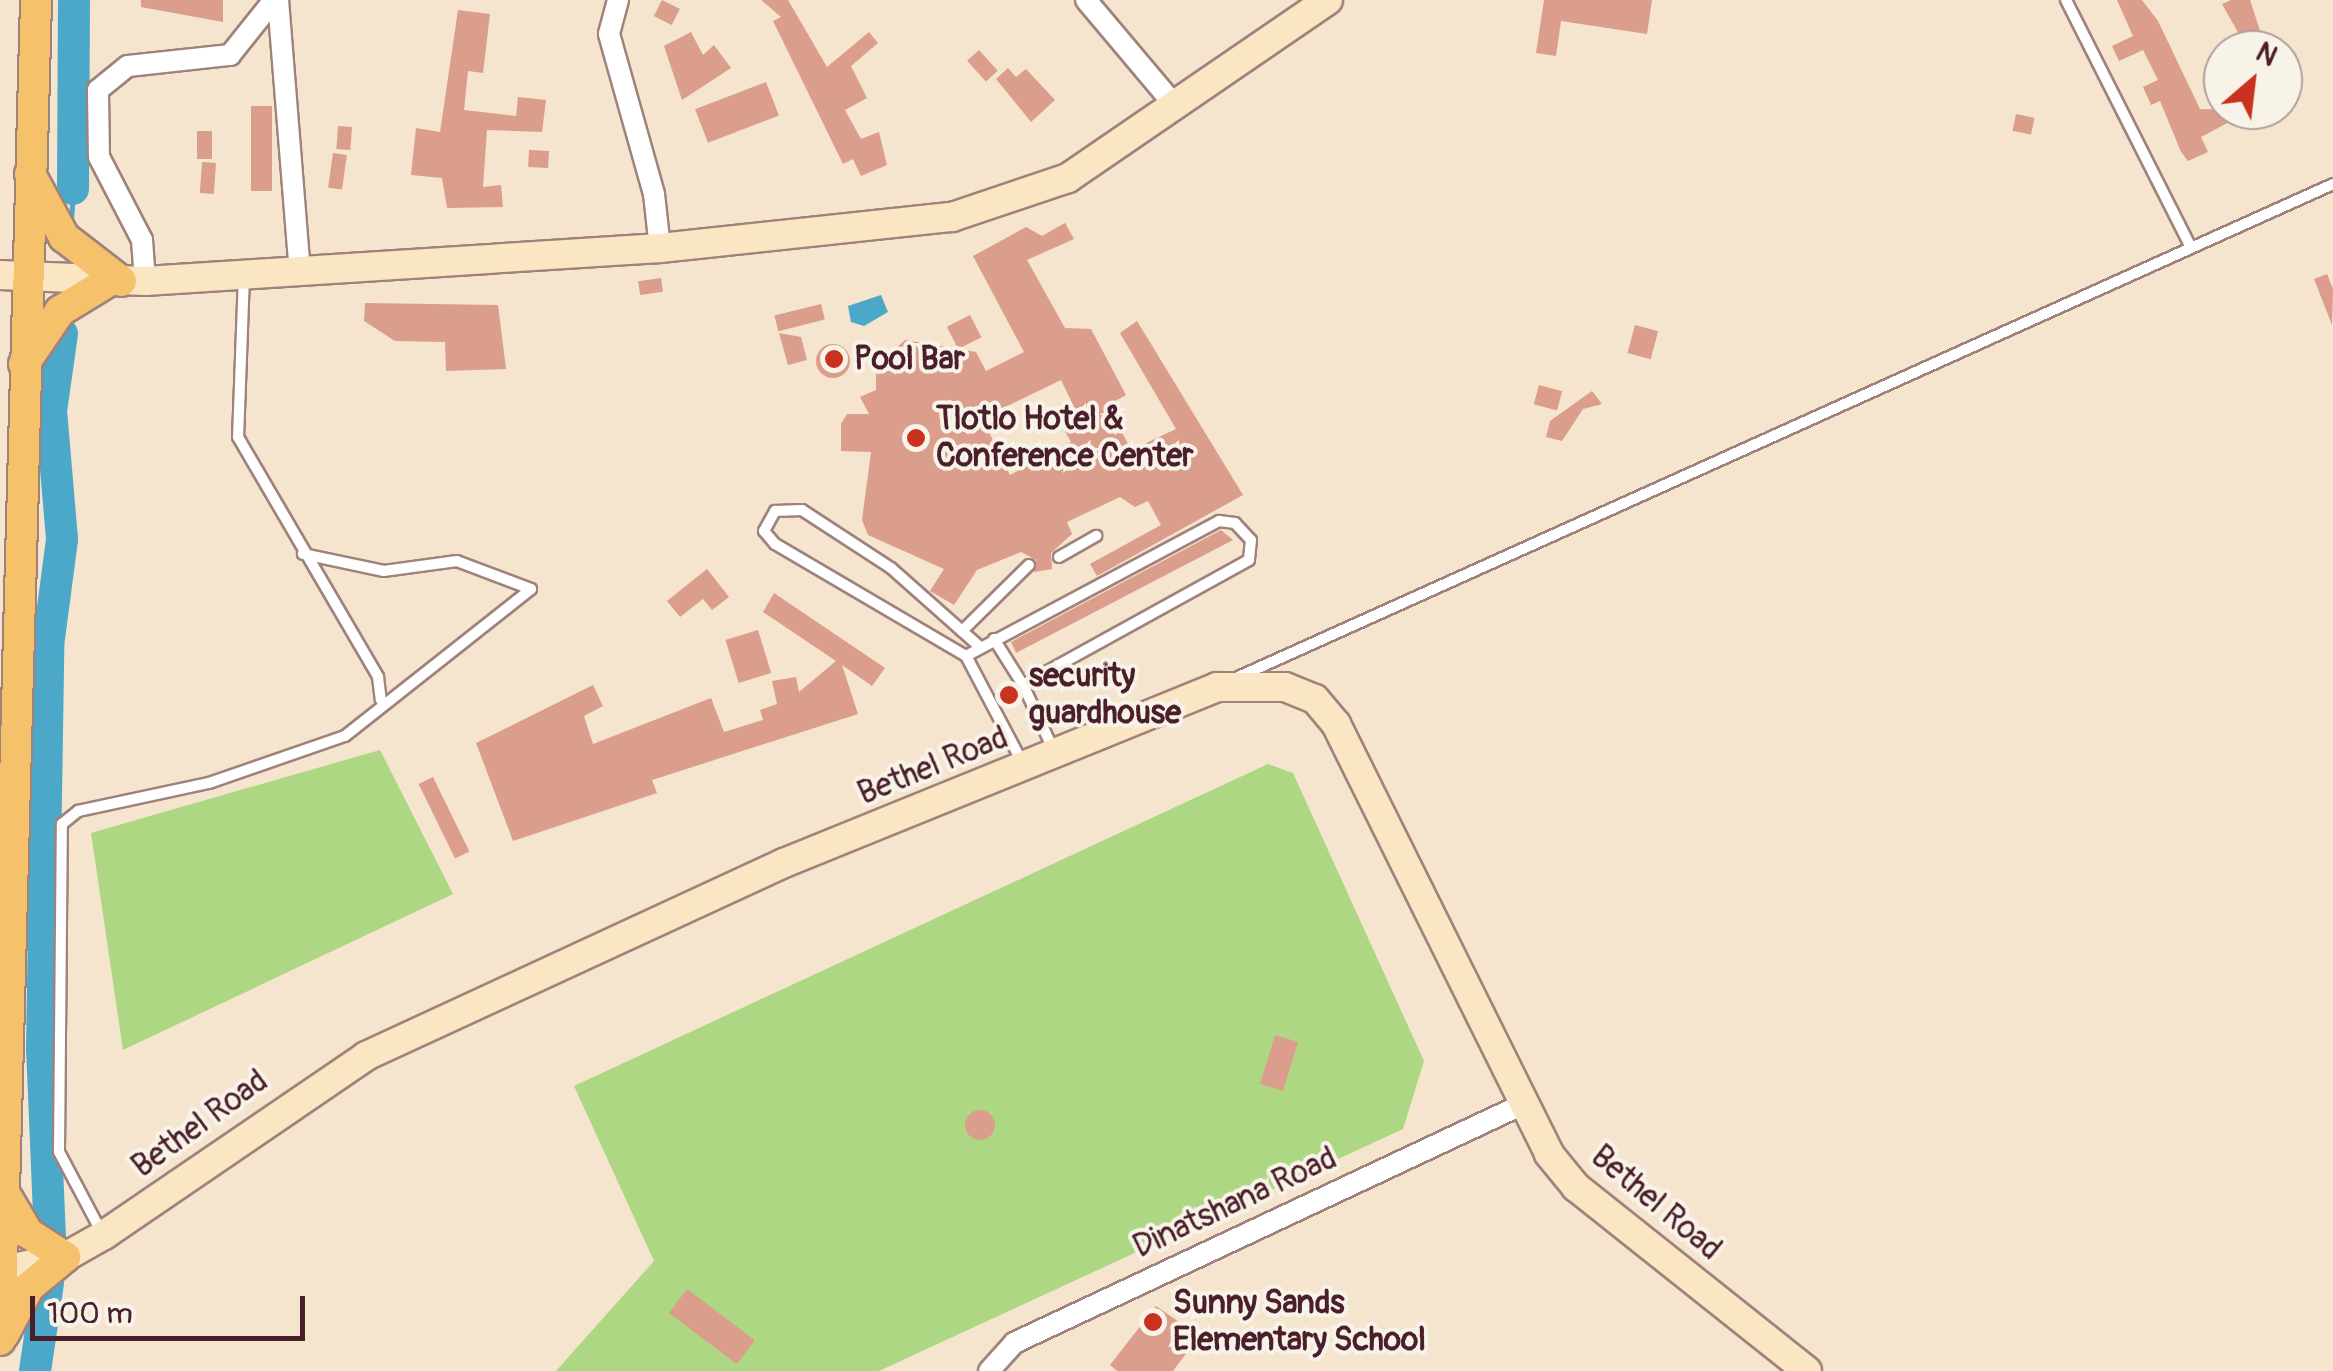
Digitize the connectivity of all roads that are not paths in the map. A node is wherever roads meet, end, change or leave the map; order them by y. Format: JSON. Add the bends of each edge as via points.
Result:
{"nodes":[{"id":1,"x":36,"y":0,"type":"edge"},
{"id":2,"x":276,"y":0,"type":"edge"},
{"id":3,"x":618,"y":0,"type":"edge"},
{"id":4,"x":1086,"y":0,"type":"edge"},
{"id":5,"x":1328,"y":0,"type":"edge"},
{"id":6,"x":2066,"y":0,"type":"edge"},
{"id":7,"x":1177,"y":108,"type":"junction"},
{"id":8,"x":29,"y":172,"type":"junction"},
{"id":9,"x":2333,"y":184,"type":"edge"},
{"id":10,"x":2188,"y":244,"type":"junction"},
{"id":11,"x":660,"y":248,"type":"junction"},
{"id":12,"x":300,"y":271,"type":"junction"},
{"id":13,"x":244,"y":274,"type":"junction"},
{"id":14,"x":12,"y":276,"type":"edge"},
{"id":15,"x":125,"y":281,"type":"junction"},
{"id":16,"x":23,"y":366,"type":"junction"},
{"id":17,"x":1096,"y":536,"type":"dead end"},
{"id":18,"x":302,"y":554,"type":"junction"},
{"id":19,"x":1059,"y":557,"type":"dead end"},
{"id":20,"x":1028,"y":565,"type":"dead end"},
{"id":21,"x":962,"y":631,"type":"junction"},
{"id":22,"x":994,"y":640,"type":"junction"},
{"id":23,"x":979,"y":646,"type":"junction"},
{"id":24,"x":966,"y":656,"type":"junction"},
{"id":25,"x":1023,"y":686,"type":"junction"},
{"id":26,"x":1217,"y":687,"type":"junction"},
{"id":27,"x":381,"y":700,"type":"junction"},
{"id":28,"x":1056,"y":755,"type":"junction"},
{"id":29,"x":1025,"y":767,"type":"junction"},
{"id":30,"x":1519,"y":1106,"type":"junction"},
{"id":31,"x":6,"y":1196,"type":"junction"},
{"id":32,"x":104,"y":1236,"type":"junction"},
{"id":33,"x":64,"y":1257,"type":"junction"},
{"id":34,"x":1,"y":1271,"type":"edge"},
{"id":35,"x":0,"y":1341,"type":"edge"},
{"id":36,"x":989,"y":1371,"type":"edge"},
{"id":37,"x":1807,"y":1371,"type":"edge"}],
"edges":[{"from":1,"to":8,"type":"main road"},
{"from":2,"to":12,"type":"street"},
{"from":2,"to":15,"type":"street","via":[[230,55],[128,66],[98,90],[99,157],[142,240]]},
{"from":3,"to":11,"type":"street","via":[[609,34],[654,194]]},
{"from":4,"to":7,"type":"street"},
{"from":5,"to":7,"type":"street"},
{"from":6,"to":10,"type":"lane"},
{"from":7,"to":11,"type":"street","via":[[1068,178],[978,210]]},
{"from":8,"to":14,"type":"main road"},
{"from":8,"to":15,"type":"main road","via":[[64,237]]},
{"from":9,"to":10,"type":"lane","via":[[2250,227]]},
{"from":10,"to":26,"type":"lane"},
{"from":11,"to":12,"type":"street"},
{"from":12,"to":13,"type":"street"},
{"from":13,"to":15,"type":"street"},
{"from":13,"to":18,"type":"lane","via":[[238,437]]},
{"from":14,"to":15,"type":"street"},
{"from":14,"to":16,"type":"main road"},
{"from":15,"to":16,"type":"main road","via":[[60,310]]},
{"from":16,"to":31,"type":"main road"},
{"from":17,"to":19,"type":"lane"},
{"from":18,"to":27,"type":"lane","via":[[378,677]]},
{"from":18,"to":27,"type":"lane","via":[[384,571],[456,561],[531,590],[455,657]]},
{"from":20,"to":21,"type":"lane"},
{"from":21,"to":23,"type":"lane"},
{"from":21,"to":24,"type":"lane","via":[[802,510],[775,511],[764,531],[775,544]]},
{"from":22,"to":23,"type":"lane"},
{"from":22,"to":25,"type":"lane"},
{"from":22,"to":25,"type":"lane","via":[[1219,521],[1252,540],[1254,550],[1238,568]]},
{"from":23,"to":24,"type":"lane"},
{"from":24,"to":29,"type":"lane"},
{"from":25,"to":28,"type":"lane"},
{"from":26,"to":28,"type":"street","name":"Bethel Road"},
{"from":26,"to":30,"type":"street","name":"Bethel Road","via":[[1285,687],[1315,699],[1336,724]]},
{"from":27,"to":32,"type":"lane","via":[[345,736],[209,783],[78,810],[62,824],[59,1152]]},
{"from":28,"to":29,"type":"street","name":"Bethel Road"},
{"from":29,"to":32,"type":"street","name":"Bethel Road","via":[[784,863],[366,1056]]},
{"from":30,"to":36,"type":"street","name":"Dinatshana Road","via":[[1014,1343]]},
{"from":30,"to":37,"type":"street","name":"Bethel Road","via":[[1576,1187]]},
{"from":31,"to":33,"type":"main road","via":[[28,1233]]},
{"from":31,"to":34,"type":"main road"},
{"from":32,"to":33,"type":"street","name":"Bethel Road"},
{"from":33,"to":34,"type":"street","name":"Bethel Road"},
{"from":33,"to":35,"type":"main road","via":[[29,1287]]},
{"from":34,"to":35,"type":"main road"}]}
